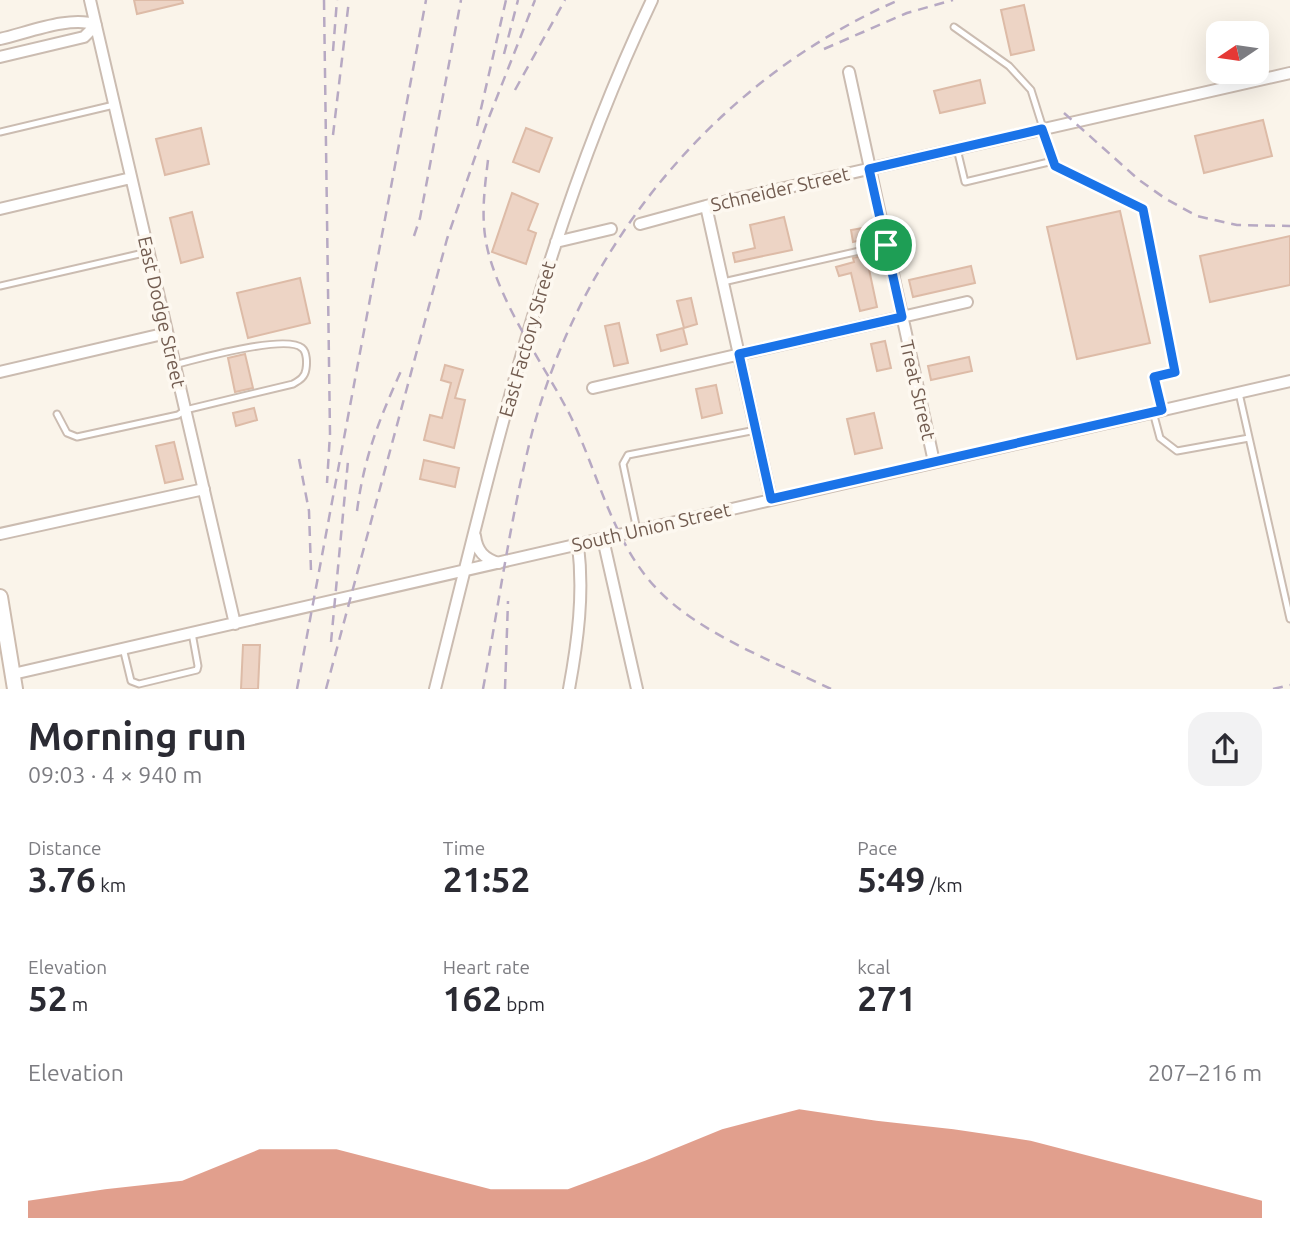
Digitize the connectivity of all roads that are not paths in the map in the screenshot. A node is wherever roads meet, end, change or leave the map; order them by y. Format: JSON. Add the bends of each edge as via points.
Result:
{"nodes":[{"id":1,"x":90,"y":0,"type":"edge"},
{"id":2,"x":652,"y":0,"type":"edge"},
{"id":3,"x":96,"y":25,"type":"junction"},
{"id":4,"x":954,"y":27,"type":"dead end"},
{"id":5,"x":0,"y":39,"type":"edge"},
{"id":6,"x":0,"y":57,"type":"edge"},
{"id":7,"x":849,"y":72,"type":"dead end"},
{"id":8,"x":1290,"y":73,"type":"edge"},
{"id":9,"x":114,"y":105,"type":"junction"},
{"id":10,"x":1042,"y":129,"type":"junction"},
{"id":11,"x":0,"y":132,"type":"edge"},
{"id":12,"x":957,"y":149,"type":"junction"},
{"id":13,"x":1053,"y":161,"type":"junction"},
{"id":14,"x":869,"y":169,"type":"junction"},
{"id":15,"x":131,"y":178,"type":"junction"},
{"id":16,"x":706,"y":206,"type":"junction"},
{"id":17,"x":0,"y":209,"type":"edge"},
{"id":18,"x":640,"y":224,"type":"dead end"},
{"id":19,"x":611,"y":229,"type":"dead end"},
{"id":20,"x":556,"y":242,"type":"junction"},
{"id":21,"x":886,"y":245,"type":"junction"},
{"id":22,"x":148,"y":251,"type":"junction"},
{"id":23,"x":723,"y":282,"type":"junction"},
{"id":24,"x":0,"y":286,"type":"edge"},
{"id":25,"x":967,"y":302,"type":"dead end"},
{"id":26,"x":902,"y":317,"type":"junction"},
{"id":27,"x":167,"y":333,"type":"junction"},
{"id":28,"x":739,"y":354,"type":"junction"},
{"id":29,"x":174,"y":365,"type":"junction"},
{"id":30,"x":0,"y":372,"type":"edge"},
{"id":31,"x":1290,"y":382,"type":"edge"},
{"id":32,"x":593,"y":388,"type":"dead end"},
{"id":33,"x":1239,"y":393,"type":"junction"},
{"id":34,"x":185,"y":410,"type":"junction"},
{"id":35,"x":1158,"y":411,"type":"junction"},
{"id":36,"x":57,"y":414,"type":"dead end"},
{"id":37,"x":756,"y":430,"type":"junction"},
{"id":38,"x":1249,"y":438,"type":"junction"},
{"id":39,"x":934,"y":462,"type":"junction"},
{"id":40,"x":204,"y":489,"type":"junction"},
{"id":41,"x":771,"y":499,"type":"junction"},
{"id":42,"x":637,"y":530,"type":"junction"},
{"id":43,"x":475,"y":531,"type":"junction"},
{"id":44,"x":0,"y":534,"type":"edge"},
{"id":45,"x":603,"y":539,"type":"junction"},
{"id":46,"x":578,"y":545,"type":"junction"},
{"id":47,"x":499,"y":563,"type":"junction"},
{"id":48,"x":465,"y":571,"type":"junction"},
{"id":49,"x":0,"y":597,"type":"edge"},
{"id":50,"x":1290,"y":619,"type":"edge"},
{"id":51,"x":235,"y":624,"type":"junction"},
{"id":52,"x":192,"y":633,"type":"junction"},
{"id":53,"x":123,"y":648,"type":"junction"},
{"id":54,"x":14,"y":682,"type":"edge"},
{"id":55,"x":435,"y":689,"type":"edge"},
{"id":56,"x":569,"y":689,"type":"edge"},
{"id":57,"x":637,"y":689,"type":"edge"}],
"edges":[{"from":1,"to":3,"type":"street","name":"East Dodge Street"},
{"from":2,"to":20,"type":"street","name":"East Factory Street","via":[[602,114]]},
{"from":3,"to":5,"type":"street","via":[[73,22]]},
{"from":3,"to":6,"type":"street","via":[[84,37]]},
{"from":3,"to":9,"type":"street","name":"East Dodge Street"},
{"from":4,"to":10,"type":"lane","via":[[1009,66],[1031,90]]},
{"from":7,"to":14,"type":"street","name":"Treat Street"},
{"from":8,"to":10,"type":"street","name":"Schneider Street"},
{"from":9,"to":11,"type":"lane"},
{"from":9,"to":15,"type":"street","name":"East Dodge Street"},
{"from":10,"to":12,"type":"street","name":"Schneider Street"},
{"from":10,"to":13,"type":"lane"},
{"from":12,"to":13,"type":"lane","via":[[965,182]]},
{"from":12,"to":14,"type":"street","name":"Schneider Street"},
{"from":13,"to":35,"type":"lane","via":[[1143,209],[1175,372],[1154,377]]},
{"from":14,"to":16,"type":"street","name":"Schneider Street"},
{"from":14,"to":21,"type":"street","name":"Treat Street"},
{"from":15,"to":17,"type":"street"},
{"from":15,"to":22,"type":"street","name":"East Dodge Street"},
{"from":16,"to":18,"type":"street","name":"Schneider Street"},
{"from":16,"to":23,"type":"street"},
{"from":19,"to":20,"type":"street"},
{"from":20,"to":43,"type":"street","name":"East Factory Street","via":[[526,335]]},
{"from":21,"to":23,"type":"lane"},
{"from":21,"to":26,"type":"street","name":"Treat Street"},
{"from":22,"to":24,"type":"lane"},
{"from":22,"to":27,"type":"street","name":"East Dodge Street"},
{"from":23,"to":28,"type":"street"},
{"from":25,"to":26,"type":"street"},
{"from":26,"to":28,"type":"street"},
{"from":26,"to":39,"type":"street","name":"Treat Street"},
{"from":27,"to":29,"type":"street","name":"East Dodge Street"},
{"from":27,"to":30,"type":"street"},
{"from":28,"to":32,"type":"street"},
{"from":28,"to":37,"type":"street"},
{"from":29,"to":34,"type":"street","name":"East Dodge Street"},
{"from":29,"to":34,"type":"lane","via":[[271,344],[290,343],[306,355],[306,370],[293,384]]},
{"from":31,"to":33,"type":"street","name":"South Union Street"},
{"from":33,"to":35,"type":"street","name":"South Union Street"},
{"from":33,"to":38,"type":"lane"},
{"from":34,"to":36,"type":"lane","via":[[83,438],[67,433]]},
{"from":34,"to":40,"type":"street","name":"East Dodge Street"},
{"from":35,"to":38,"type":"lane","via":[[1160,438],[1177,451]]},
{"from":35,"to":39,"type":"street","name":"South Union Street"},
{"from":37,"to":41,"type":"street"},
{"from":37,"to":42,"type":"lane","via":[[628,455],[623,464]]},
{"from":38,"to":50,"type":"lane"},
{"from":39,"to":41,"type":"street","name":"South Union Street"},
{"from":40,"to":44,"type":"street"},
{"from":40,"to":51,"type":"street","name":"East Dodge Street"},
{"from":41,"to":42,"type":"street","name":"South Union Street"},
{"from":42,"to":45,"type":"street","name":"South Union Street"},
{"from":43,"to":47,"type":"street","via":[[481,554]]},
{"from":43,"to":48,"type":"street","name":"East Factory Street"},
{"from":45,"to":46,"type":"street","name":"South Union Street"},
{"from":45,"to":57,"type":"street"},
{"from":46,"to":47,"type":"street","name":"South Union Street"},
{"from":46,"to":56,"type":"street","via":[[582,600]]},
{"from":47,"to":48,"type":"street","name":"South Union Street"},
{"from":48,"to":51,"type":"street","name":"South Union Street"},
{"from":48,"to":55,"type":"street","name":"East Factory Street"},
{"from":49,"to":54,"type":"main road"},
{"from":51,"to":52,"type":"street","name":"South Union Street"},
{"from":52,"to":53,"type":"street","name":"South Union Street"},
{"from":52,"to":53,"type":"lane","via":[[198,666],[193,672],[134,684]]},
{"from":53,"to":54,"type":"street","name":"South Union Street"}]}
